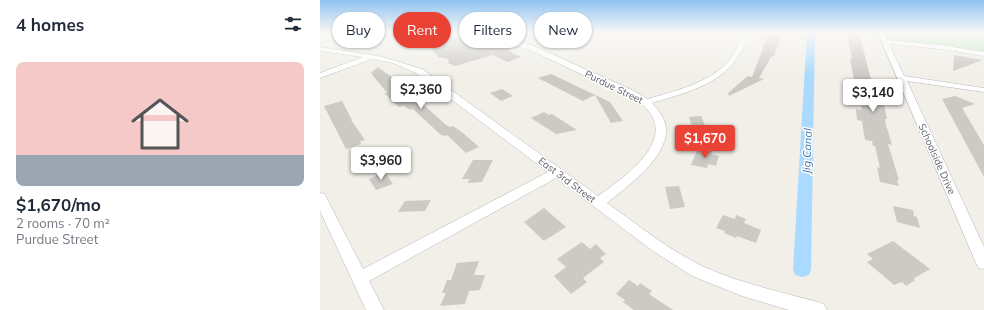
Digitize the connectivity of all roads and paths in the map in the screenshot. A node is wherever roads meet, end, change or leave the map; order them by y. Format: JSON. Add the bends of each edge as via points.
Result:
{"nodes":[{"id":1,"x":530,"y":47,"type":"edge"},
{"id":2,"x":740,"y":47,"type":"edge"},
{"id":3,"x":888,"y":47,"type":"edge"},
{"id":4,"x":943,"y":47,"type":"edge"},
{"id":5,"x":320,"y":49,"type":"edge"},
{"id":6,"x":984,"y":54,"type":"edge"},
{"id":7,"x":370,"y":57,"type":"junction"},
{"id":8,"x":320,"y":76,"type":"edge"},
{"id":9,"x":901,"y":78,"type":"junction"},
{"id":10,"x":984,"y":90,"type":"edge"},
{"id":11,"x":646,"y":102,"type":"junction"},
{"id":12,"x":557,"y":172,"type":"junction"},
{"id":13,"x":320,"y":197,"type":"edge"},
{"id":14,"x":598,"y":203,"type":"junction"},
{"id":15,"x":984,"y":263,"type":"edge"},
{"id":16,"x":360,"y":278,"type":"junction"},
{"id":17,"x":375,"y":310,"type":"edge"},
{"id":18,"x":818,"y":310,"type":"edge"}],
"edges":[{"from":1,"to":11,"type":"street","name":"Purdue Street"},
{"from":2,"to":11,"type":"street","via":[[735,58],[722,71],[698,84]]},
{"from":3,"to":9,"type":"street","name":"Schoolside Drive"},
{"from":4,"to":6,"type":"street"},
{"from":5,"to":7,"type":"street","name":"East 3rd Street"},
{"from":7,"to":8,"type":"street"},
{"from":7,"to":12,"type":"street","name":"East 3rd Street","via":[[404,64],[419,71]]},
{"from":9,"to":10,"type":"street"},
{"from":9,"to":15,"type":"street","name":"Schoolside Drive"},
{"from":11,"to":14,"type":"street","name":"Purdue Street","via":[[660,123],[657,147],[646,164]]},
{"from":12,"to":14,"type":"street","name":"East 3rd Street"},
{"from":12,"to":16,"type":"street"},
{"from":13,"to":16,"type":"street"},
{"from":14,"to":18,"type":"street","name":"East 3rd Street","via":[[658,247],[698,271],[735,286]]},
{"from":16,"to":17,"type":"street"}]}
